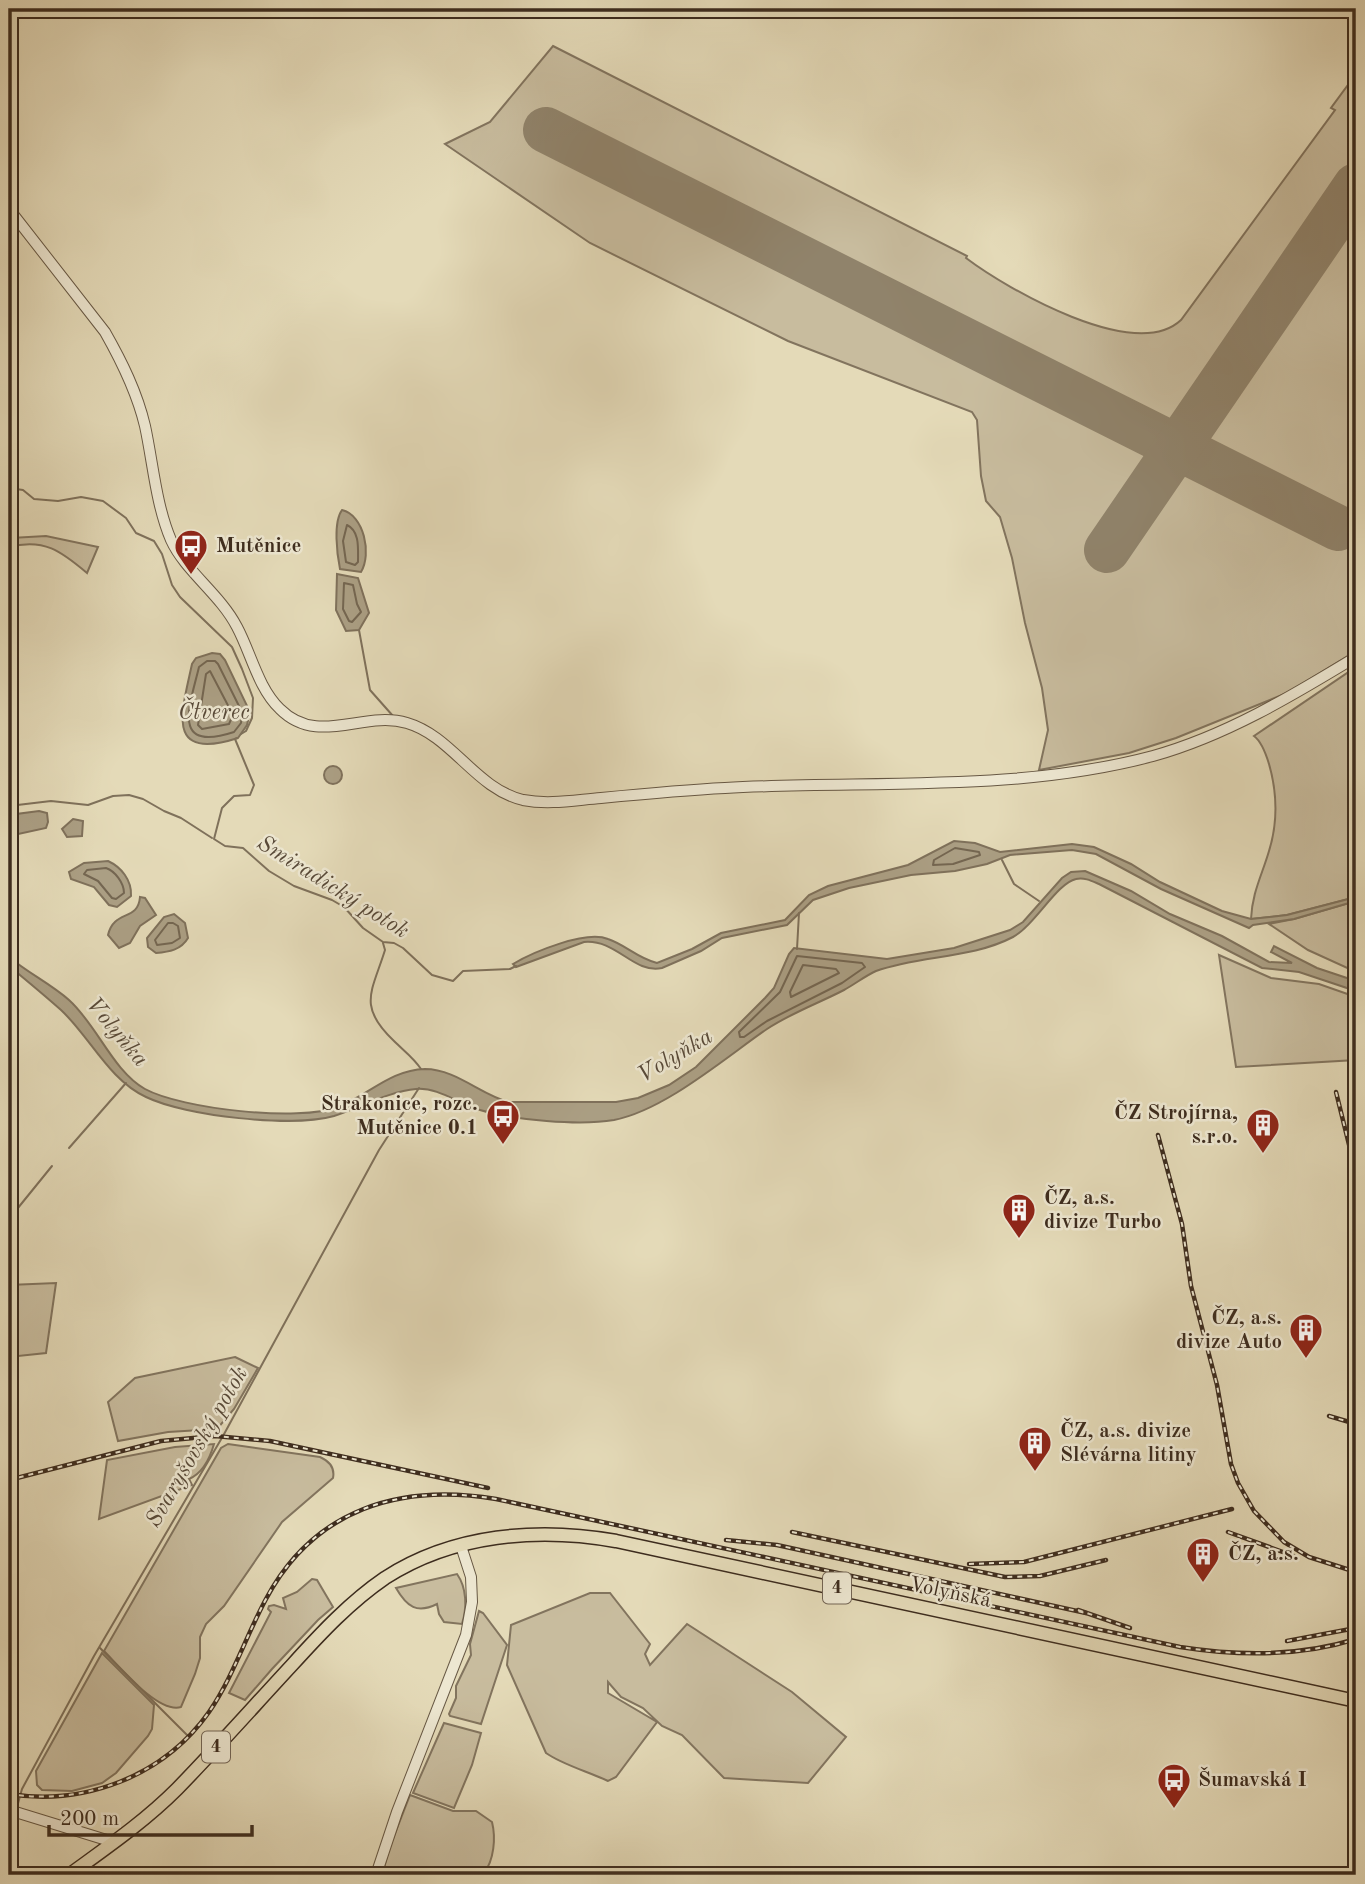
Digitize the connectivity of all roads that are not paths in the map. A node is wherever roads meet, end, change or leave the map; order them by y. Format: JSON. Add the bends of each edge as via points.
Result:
{"nodes":[{"id":1,"x":9,"y":209,"type":"edge"},
{"id":2,"x":1356,"y":657,"type":"edge"},
{"id":3,"x":461,"y":1546,"type":"junction"},
{"id":4,"x":1356,"y":1700,"type":"edge"},
{"id":5,"x":9,"y":1810,"type":"edge"},
{"id":6,"x":113,"y":1842,"type":"junction"},
{"id":7,"x":69,"y":1875,"type":"edge"},
{"id":8,"x":376,"y":1875,"type":"edge"}],
"edges":[{"from":1,"to":2,"type":"street","via":[[117,353],[144,422],[171,540],[227,610],[268,695],[300,724],[323,728],[381,720],[412,724],[497,788],[520,799],[550,803],[696,789],[992,780],[1088,771],[1156,755],[1225,730]]},
{"from":3,"to":4,"type":"main road","name":"Volyňská","number":"4","via":[[534,1533],[616,1541]]},
{"from":3,"to":6,"type":"main road","number":"4","via":[[387,1577],[342,1613],[177,1788]]},
{"from":3,"to":8,"type":"street","via":[[471,1577],[466,1635]]},
{"from":5,"to":6,"type":"street"},
{"from":6,"to":7,"type":"main road","number":"4"}]}
